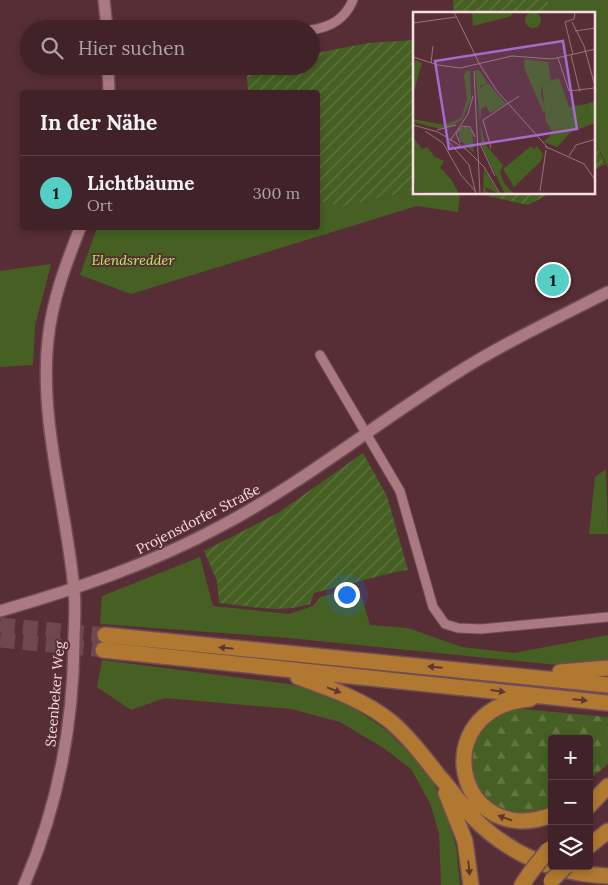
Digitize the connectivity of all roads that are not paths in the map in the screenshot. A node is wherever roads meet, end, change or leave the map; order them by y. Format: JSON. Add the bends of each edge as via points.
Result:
{"nodes":[{"id":1,"x":104,"y":0,"type":"edge"},
{"id":2,"x":353,"y":0,"type":"edge"},
{"id":3,"x":105,"y":20,"type":"edge"},
{"id":4,"x":320,"y":28,"type":"edge"},
{"id":5,"x":108,"y":75,"type":"edge"},
{"id":6,"x":109,"y":90,"type":"edge"},
{"id":7,"x":79,"y":230,"type":"edge"},
{"id":8,"x":608,"y":292,"type":"edge"},
{"id":9,"x":320,"y":355,"type":"dead end"},
{"id":10,"x":366,"y":433,"type":"junction"},
{"id":11,"x":74,"y":588,"type":"junction"},
{"id":12,"x":0,"y":611,"type":"edge"},
{"id":13,"x":608,"y":617,"type":"edge"},
{"id":14,"x":271,"y":668,"type":"junction"},
{"id":15,"x":608,"y":668,"type":"edge"},
{"id":16,"x":483,"y":672,"type":"junction"},
{"id":17,"x":608,"y":685,"type":"edge"},
{"id":18,"x":552,"y":698,"type":"junction"},
{"id":19,"x":608,"y":703,"type":"edge"},
{"id":20,"x":437,"y":773,"type":"junction"},
{"id":21,"x":608,"y":779,"type":"edge"},
{"id":22,"x":608,"y":786,"type":"edge"},
{"id":23,"x":593,"y":789,"type":"edge"},
{"id":24,"x":593,"y":802,"type":"edge"},
{"id":25,"x":548,"y":816,"type":"edge"},
{"id":26,"x":608,"y":831,"type":"edge"},
{"id":27,"x":593,"y":843,"type":"edge"},
{"id":28,"x":548,"y":851,"type":"edge"},
{"id":29,"x":562,"y":870,"type":"edge"},
{"id":30,"x":608,"y":876,"type":"edge"},
{"id":31,"x":526,"y":879,"type":"edge"},
{"id":32,"x":549,"y":883,"type":"edge"},
{"id":33,"x":24,"y":885,"type":"edge"},
{"id":34,"x":471,"y":885,"type":"edge"}],
"edges":[{"from":1,"to":3,"type":"main road"},
{"from":2,"to":4,"type":"street","via":[[344,17]]},
{"from":5,"to":6,"type":"main road"},
{"from":7,"to":11,"type":"main road","via":[[55,299],[46,372],[60,504]]},
{"from":8,"to":10,"type":"main road","name":"Projensdorfer Straße","via":[[463,369]]},
{"from":9,"to":10,"type":"street"},
{"from":10,"to":11,"type":"main road","name":"Projensdorfer Straße","via":[[269,500],[221,526],[144,564]]},
{"from":10,"to":13,"type":"street","via":[[400,491],[433,607],[445,624],[481,630]]},
{"from":11,"to":12,"type":"main road","name":"Projensdorfer Straße"},
{"from":11,"to":33,"type":"main road","name":"Steenbeker Weg","via":[[74,678],[68,734],[47,824]]},
{"from":16,"to":14,"type":"highway","one_way":true,"via":[[104,642]]},
{"from":14,"to":18,"type":"highway","one_way":true},
{"from":14,"to":20,"type":"highway","one_way":true,"via":[[342,692],[370,707],[409,738]]},
{"from":15,"to":16,"type":"highway","via":[[548,673]]},
{"from":16,"to":17,"type":"highway"},
{"from":18,"to":19,"type":"highway","one_way":true},
{"from":25,"to":18,"type":"highway","one_way":true,"via":[[515,821],[493,814],[473,795],[462,766],[468,736],[481,718],[502,705]]},
{"from":20,"to":30,"type":"highway","via":[[483,827],[507,845],[548,867]]},
{"from":20,"to":34,"type":"highway","one_way":true,"via":[[465,841]]},
{"from":21,"to":23,"type":"highway"},
{"from":22,"to":24,"type":"highway"},
{"from":26,"to":27,"type":"highway"},
{"from":28,"to":31,"type":"highway","bridge":true},
{"from":29,"to":32,"type":"highway","bridge":true}]}
